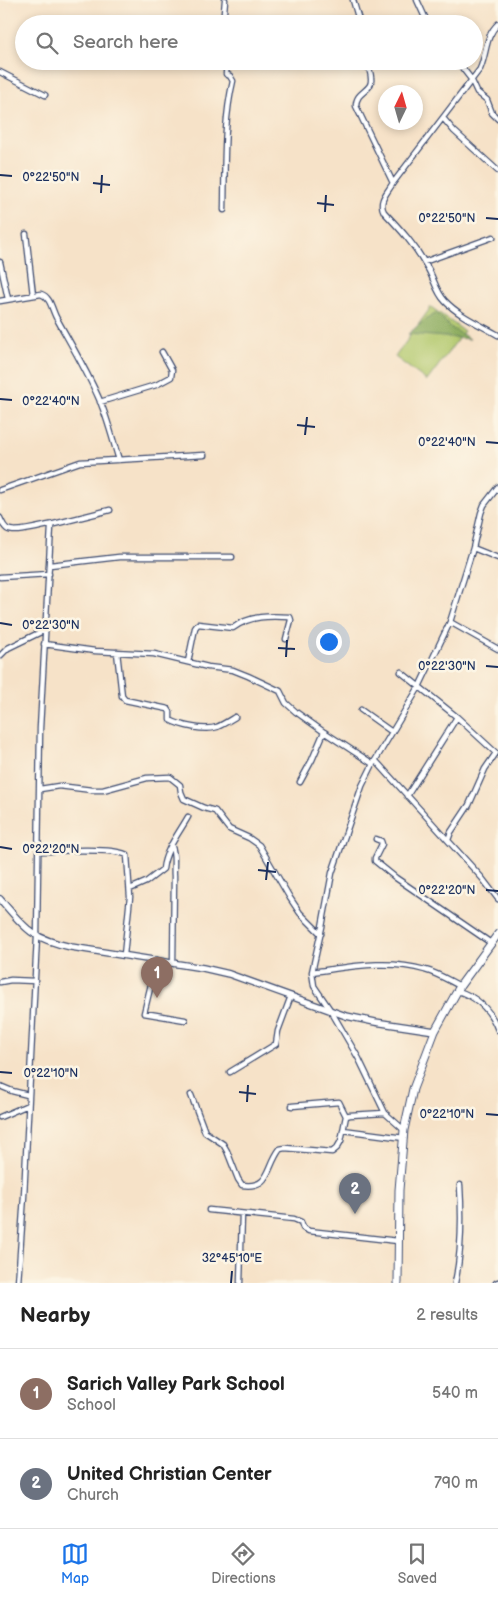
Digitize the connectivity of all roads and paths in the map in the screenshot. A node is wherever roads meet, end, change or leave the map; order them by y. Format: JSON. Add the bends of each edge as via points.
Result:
{"nodes":[{"id":1,"x":225,"y":0,"type":"edge"},
{"id":2,"x":353,"y":0,"type":"edge"},
{"id":3,"x":417,"y":0,"type":"edge"},
{"id":4,"x":224,"y":15,"type":"edge"},
{"id":5,"x":357,"y":15,"type":"edge"},
{"id":6,"x":424,"y":15,"type":"edge"},
{"id":7,"x":498,"y":24,"type":"edge"},
{"id":8,"x":483,"y":62,"type":"edge"},
{"id":9,"x":226,"y":70,"type":"edge"},
{"id":10,"x":369,"y":70,"type":"edge"},
{"id":11,"x":464,"y":70,"type":"edge"},
{"id":12,"x":478,"y":70,"type":"edge"},
{"id":13,"x":0,"y":72,"type":"edge"},
{"id":14,"x":471,"y":79,"type":"junction"},
{"id":15,"x":46,"y":95,"type":"dead end"},
{"id":16,"x":442,"y":118,"type":"junction"},
{"id":17,"x":498,"y":119,"type":"edge"},
{"id":18,"x":498,"y":170,"type":"edge"},
{"id":19,"x":393,"y":183,"type":"junction"},
{"id":20,"x":224,"y":210,"type":"dead end"},
{"id":21,"x":26,"y":234,"type":"dead end"},
{"id":22,"x":493,"y":237,"type":"dead end"},
{"id":23,"x":0,"y":262,"type":"edge"},
{"id":24,"x":424,"y":262,"type":"junction"},
{"id":25,"x":33,"y":296,"type":"junction"},
{"id":26,"x":8,"y":299,"type":"junction"},
{"id":27,"x":0,"y":301,"type":"edge"},
{"id":28,"x":498,"y":335,"type":"edge"},
{"id":29,"x":162,"y":352,"type":"dead end"},
{"id":30,"x":100,"y":402,"type":"junction"},
{"id":31,"x":204,"y":455,"type":"dead end"},
{"id":32,"x":119,"y":460,"type":"junction"},
{"id":33,"x":498,"y":487,"type":"edge"},
{"id":34,"x":0,"y":490,"type":"edge"},
{"id":35,"x":110,"y":510,"type":"dead end"},
{"id":36,"x":0,"y":518,"type":"edge"},
{"id":37,"x":50,"y":525,"type":"junction"},
{"id":38,"x":473,"y":548,"type":"junction"},
{"id":39,"x":232,"y":557,"type":"dead end"},
{"id":40,"x":498,"y":558,"type":"edge"},
{"id":41,"x":50,"y":564,"type":"junction"},
{"id":42,"x":49,"y":574,"type":"junction"},
{"id":43,"x":0,"y":577,"type":"edge"},
{"id":44,"x":450,"y":622,"type":"junction"},
{"id":45,"x":45,"y":630,"type":"junction"},
{"id":46,"x":286,"y":639,"type":"dead end"},
{"id":47,"x":44,"y":644,"type":"junction"},
{"id":48,"x":498,"y":649,"type":"edge"},
{"id":49,"x":117,"y":652,"type":"junction"},
{"id":50,"x":0,"y":656,"type":"edge"},
{"id":51,"x":188,"y":662,"type":"junction"},
{"id":52,"x":401,"y":672,"type":"dead end"},
{"id":53,"x":419,"y":687,"type":"junction"},
{"id":54,"x":361,"y":710,"type":"dead end"},
{"id":55,"x":235,"y":717,"type":"dead end"},
{"id":56,"x":457,"y":717,"type":"junction"},
{"id":57,"x":324,"y":732,"type":"junction"},
{"id":58,"x":392,"y":732,"type":"junction"},
{"id":59,"x":497,"y":752,"type":"edge"},
{"id":60,"x":374,"y":762,"type":"junction"},
{"id":61,"x":300,"y":782,"type":"dead end"},
{"id":62,"x":40,"y":789,"type":"junction"},
{"id":63,"x":407,"y":796,"type":"junction"},
{"id":64,"x":188,"y":816,"type":"dead end"},
{"id":65,"x":376,"y":839,"type":"dead end"},
{"id":66,"x":448,"y":840,"type":"junction"},
{"id":67,"x":172,"y":845,"type":"junction"},
{"id":68,"x":39,"y":851,"type":"junction"},
{"id":69,"x":130,"y":889,"type":"junction"},
{"id":70,"x":0,"y":899,"type":"edge"},
{"id":71,"x":498,"y":899,"type":"edge"},
{"id":72,"x":321,"y":934,"type":"junction"},
{"id":73,"x":498,"y":934,"type":"edge"},
{"id":74,"x":37,"y":937,"type":"junction"},
{"id":75,"x":491,"y":943,"type":"junction"},
{"id":76,"x":124,"y":954,"type":"junction"},
{"id":77,"x":157,"y":960,"type":"junction"},
{"id":78,"x":174,"y":963,"type":"junction"},
{"id":79,"x":312,"y":972,"type":"junction"},
{"id":80,"x":34,"y":981,"type":"junction"},
{"id":81,"x":0,"y":982,"type":"edge"},
{"id":82,"x":459,"y":988,"type":"junction"},
{"id":83,"x":291,"y":996,"type":"junction"},
{"id":84,"x":331,"y":1011,"type":"junction"},
{"id":85,"x":185,"y":1020,"type":"dead end"},
{"id":86,"x":498,"y":1030,"type":"edge"},
{"id":87,"x":435,"y":1031,"type":"junction"},
{"id":88,"x":230,"y":1072,"type":"dead end"},
{"id":89,"x":0,"y":1086,"type":"edge"},
{"id":90,"x":28,"y":1095,"type":"junction"},
{"id":91,"x":191,"y":1095,"type":"dead end"},
{"id":92,"x":28,"y":1105,"type":"junction"},
{"id":93,"x":292,"y":1106,"type":"dead end"},
{"id":94,"x":386,"y":1113,"type":"junction"},
{"id":95,"x":346,"y":1116,"type":"junction"},
{"id":96,"x":0,"y":1117,"type":"edge"},
{"id":97,"x":343,"y":1130,"type":"junction"},
{"id":98,"x":404,"y":1134,"type":"junction"},
{"id":99,"x":460,"y":1185,"type":"dead end"},
{"id":100,"x":209,"y":1210,"type":"dead end"},
{"id":101,"x":242,"y":1214,"type":"junction"},
{"id":102,"x":398,"y":1241,"type":"junction"},
{"id":103,"x":18,"y":1283,"type":"edge"},
{"id":104,"x":240,"y":1283,"type":"edge"},
{"id":105,"x":398,"y":1283,"type":"edge"},
{"id":106,"x":456,"y":1283,"type":"edge"}],
"edges":[{"from":1,"to":4,"type":"street"},
{"from":2,"to":5,"type":"street"},
{"from":3,"to":6,"type":"street"},
{"from":7,"to":8,"type":"street","via":[[490,32]]},
{"from":9,"to":20,"type":"street","via":[[233,81],[226,126]]},
{"from":10,"to":19,"type":"street","via":[[370,87],[358,95],[356,106]]},
{"from":11,"to":14,"type":"street"},
{"from":12,"to":14,"type":"street"},
{"from":13,"to":15,"type":"street"},
{"from":14,"to":16,"type":"street"},
{"from":14,"to":17,"type":"street"},
{"from":16,"to":18,"type":"street"},
{"from":16,"to":19,"type":"street"},
{"from":19,"to":24,"type":"street","via":[[381,201],[381,207],[412,242]]},
{"from":21,"to":25,"type":"street"},
{"from":22,"to":24,"type":"street"},
{"from":23,"to":26,"type":"street"},
{"from":24,"to":28,"type":"street","via":[[445,301]]},
{"from":25,"to":26,"type":"street"},
{"from":25,"to":30,"type":"street","via":[[41,294],[48,299]]},
{"from":26,"to":27,"type":"street"},
{"from":29,"to":30,"type":"street","via":[[172,370],[171,377],[156,385]]},
{"from":30,"to":32,"type":"street"},
{"from":31,"to":32,"type":"street"},
{"from":32,"to":34,"type":"street","via":[[76,462]]},
{"from":33,"to":38,"type":"street","via":[[480,513]]},
{"from":35,"to":37,"type":"street"},
{"from":36,"to":37,"type":"street","via":[[8,530],[15,532]]},
{"from":37,"to":41,"type":"street"},
{"from":38,"to":40,"type":"street"},
{"from":38,"to":44,"type":"street"},
{"from":39,"to":41,"type":"street","via":[[119,557]]},
{"from":41,"to":42,"type":"street"},
{"from":42,"to":43,"type":"street"},
{"from":42,"to":45,"type":"street"},
{"from":44,"to":48,"type":"street"},
{"from":44,"to":53,"type":"street"},
{"from":45,"to":47,"type":"street"},
{"from":45,"to":50,"type":"street","via":[[8,648]]},
{"from":46,"to":51,"type":"street","via":[[290,617],[254,618],[233,628],[198,624]]},
{"from":47,"to":49,"type":"street"},
{"from":47,"to":62,"type":"street"},
{"from":49,"to":51,"type":"street","via":[[154,654]]},
{"from":49,"to":55,"type":"street","via":[[122,696],[128,701],[168,709],[170,720],[180,725],[208,728]]},
{"from":51,"to":57,"type":"street","via":[[233,670],[273,687],[280,691],[292,709]]},
{"from":52,"to":53,"type":"street"},
{"from":53,"to":56,"type":"street"},
{"from":53,"to":58,"type":"street"},
{"from":54,"to":58,"type":"street"},
{"from":56,"to":59,"type":"street"},
{"from":56,"to":63,"type":"street"},
{"from":57,"to":60,"type":"street"},
{"from":57,"to":61,"type":"street"},
{"from":58,"to":60,"type":"street"},
{"from":59,"to":66,"type":"street"},
{"from":60,"to":63,"type":"street"},
{"from":60,"to":72,"type":"street","via":[[338,852],[328,886]]},
{"from":62,"to":68,"type":"street"},
{"from":62,"to":72,"type":"street","via":[[59,786],[102,790],[146,778],[170,776],[180,785],[184,799],[215,810],[229,828],[259,845],[295,906]]},
{"from":63,"to":66,"type":"street"},
{"from":64,"to":67,"type":"street"},
{"from":65,"to":75,"type":"street","via":[[382,844],[375,861]]},
{"from":66,"to":71,"type":"street"},
{"from":67,"to":69,"type":"street","via":[[163,869]]},
{"from":67,"to":78,"type":"street"},
{"from":68,"to":69,"type":"street","via":[[122,851],[127,854]]},
{"from":68,"to":74,"type":"street"},
{"from":69,"to":76,"type":"street"},
{"from":70,"to":74,"type":"street"},
{"from":72,"to":79,"type":"street"},
{"from":73,"to":75,"type":"main road"},
{"from":74,"to":76,"type":"street","via":[[71,947]]},
{"from":74,"to":80,"type":"street"},
{"from":75,"to":82,"type":"main road"},
{"from":76,"to":77,"type":"street"},
{"from":77,"to":78,"type":"street"},
{"from":77,"to":85,"type":"street","via":[[144,1013]]},
{"from":78,"to":83,"type":"street","via":[[229,974]]},
{"from":79,"to":82,"type":"street","via":[[353,965],[400,965],[427,970]]},
{"from":79,"to":84,"type":"street","via":[[314,986]]},
{"from":80,"to":81,"type":"street"},
{"from":80,"to":90,"type":"street"},
{"from":82,"to":86,"type":"street","via":[[486,1008]]},
{"from":82,"to":87,"type":"main road"},
{"from":83,"to":84,"type":"street"},
{"from":83,"to":88,"type":"street","via":[[276,1044]]},
{"from":84,"to":87,"type":"street","via":[[374,1022]]},
{"from":84,"to":94,"type":"street"},
{"from":87,"to":98,"type":"main road","via":[[413,1089]]},
{"from":89,"to":90,"type":"street"},
{"from":90,"to":92,"type":"street"},
{"from":91,"to":97,"type":"street","via":[[205,1132],[223,1144],[242,1185],[260,1184],[280,1150],[285,1148],[332,1152],[337,1148]]},
{"from":92,"to":96,"type":"street"},
{"from":92,"to":103,"type":"street"},
{"from":93,"to":95,"type":"street","via":[[339,1102]]},
{"from":94,"to":95,"type":"street"},
{"from":94,"to":98,"type":"street"},
{"from":95,"to":97,"type":"street"},
{"from":97,"to":98,"type":"street"},
{"from":98,"to":102,"type":"main road"},
{"from":99,"to":106,"type":"street","via":[[460,1258]]},
{"from":100,"to":101,"type":"street"},
{"from":101,"to":102,"type":"street","via":[[298,1220],[308,1231]]},
{"from":101,"to":104,"type":"street"},
{"from":102,"to":105,"type":"main road"}]}
